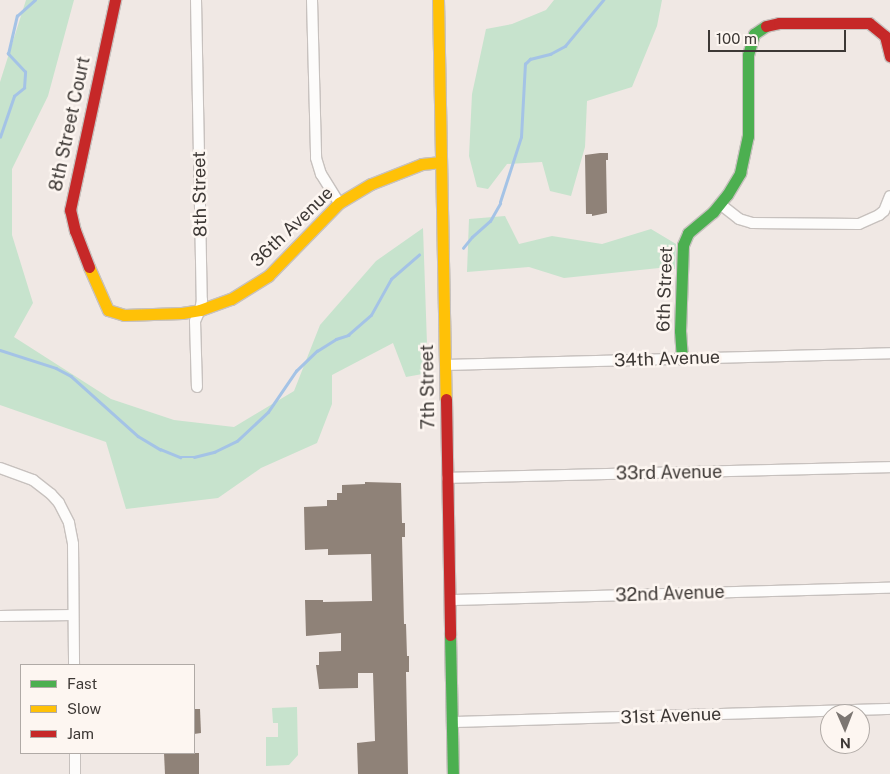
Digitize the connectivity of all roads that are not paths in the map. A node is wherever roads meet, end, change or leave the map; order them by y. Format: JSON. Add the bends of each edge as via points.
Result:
{"nodes":[{"id":1,"x":115,"y":0,"type":"edge"},
{"id":2,"x":196,"y":0,"type":"edge"},
{"id":3,"x":312,"y":0,"type":"edge"},
{"id":4,"x":438,"y":0,"type":"edge"},
{"id":5,"x":890,"y":56,"type":"edge"},
{"id":6,"x":441,"y":162,"type":"junction"},
{"id":7,"x":890,"y":196,"type":"edge"},
{"id":8,"x":339,"y":203,"type":"junction"},
{"id":9,"x":720,"y":204,"type":"junction"},
{"id":10,"x":108,"y":310,"type":"joint"},
{"id":11,"x":200,"y":310,"type":"junction"},
{"id":12,"x":890,"y":353,"type":"edge"},
{"id":13,"x":682,"y":359,"type":"junction"},
{"id":14,"x":444,"y":365,"type":"junction"},
{"id":15,"x":198,"y":387,"type":"dead end"},
{"id":16,"x":890,"y":467,"type":"edge"},
{"id":17,"x":0,"y":468,"type":"edge"},
{"id":18,"x":447,"y":478,"type":"junction"},
{"id":19,"x":890,"y":588,"type":"edge"},
{"id":20,"x":450,"y":600,"type":"junction"},
{"id":21,"x":74,"y":615,"type":"junction"},
{"id":22,"x":0,"y":616,"type":"edge"},
{"id":23,"x":74,"y":664,"type":"edge"},
{"id":24,"x":890,"y":709,"type":"edge"},
{"id":25,"x":452,"y":722,"type":"junction"},
{"id":26,"x":75,"y":754,"type":"edge"},
{"id":27,"x":75,"y":774,"type":"edge"},
{"id":28,"x":453,"y":774,"type":"edge"}],
"edges":[{"from":1,"to":10,"type":"street","name":"8th Street Court","via":[[76,169],[70,210]]},
{"from":2,"to":11,"type":"street","name":"8th Street"},
{"from":3,"to":8,"type":"street","via":[[316,158],[321,174]]},
{"from":4,"to":6,"type":"street","name":"7th Street"},
{"from":5,"to":9,"type":"street","name":"6th Street","via":[[885,36],[868,23],[779,23],[763,27],[754,34],[748,55],[747,147],[740,172]]},
{"from":6,"to":8,"type":"street","name":"36th Avenue","via":[[422,164],[371,184]]},
{"from":6,"to":14,"type":"street","name":"7th Street"},
{"from":7,"to":9,"type":"street","via":[[884,211],[873,220],[859,224],[762,224],[739,219]]},
{"from":8,"to":11,"type":"street","name":"36th Avenue","via":[[268,276],[231,299]]},
{"from":9,"to":13,"type":"street","name":"6th Street","via":[[688,233],[683,244]]},
{"from":10,"to":11,"type":"street","name":"36th Avenue","via":[[124,315]]},
{"from":11,"to":15,"type":"street","name":"8th Street","via":[[195,321]]},
{"from":12,"to":13,"type":"street","name":"34th Avenue"},
{"from":13,"to":14,"type":"street","name":"34th Avenue"},
{"from":14,"to":18,"type":"street","name":"7th Street"},
{"from":16,"to":18,"type":"street","name":"33rd Avenue"},
{"from":17,"to":21,"type":"street","via":[[33,480],[51,494],[66,513],[72,532]]},
{"from":18,"to":20,"type":"street","name":"7th Street"},
{"from":19,"to":20,"type":"street","name":"32nd Avenue"},
{"from":20,"to":25,"type":"street","name":"7th Street"},
{"from":21,"to":22,"type":"street"},
{"from":21,"to":23,"type":"street"},
{"from":24,"to":25,"type":"street","name":"31st Avenue"},
{"from":25,"to":28,"type":"street","name":"7th Street"},
{"from":26,"to":27,"type":"street"}]}
